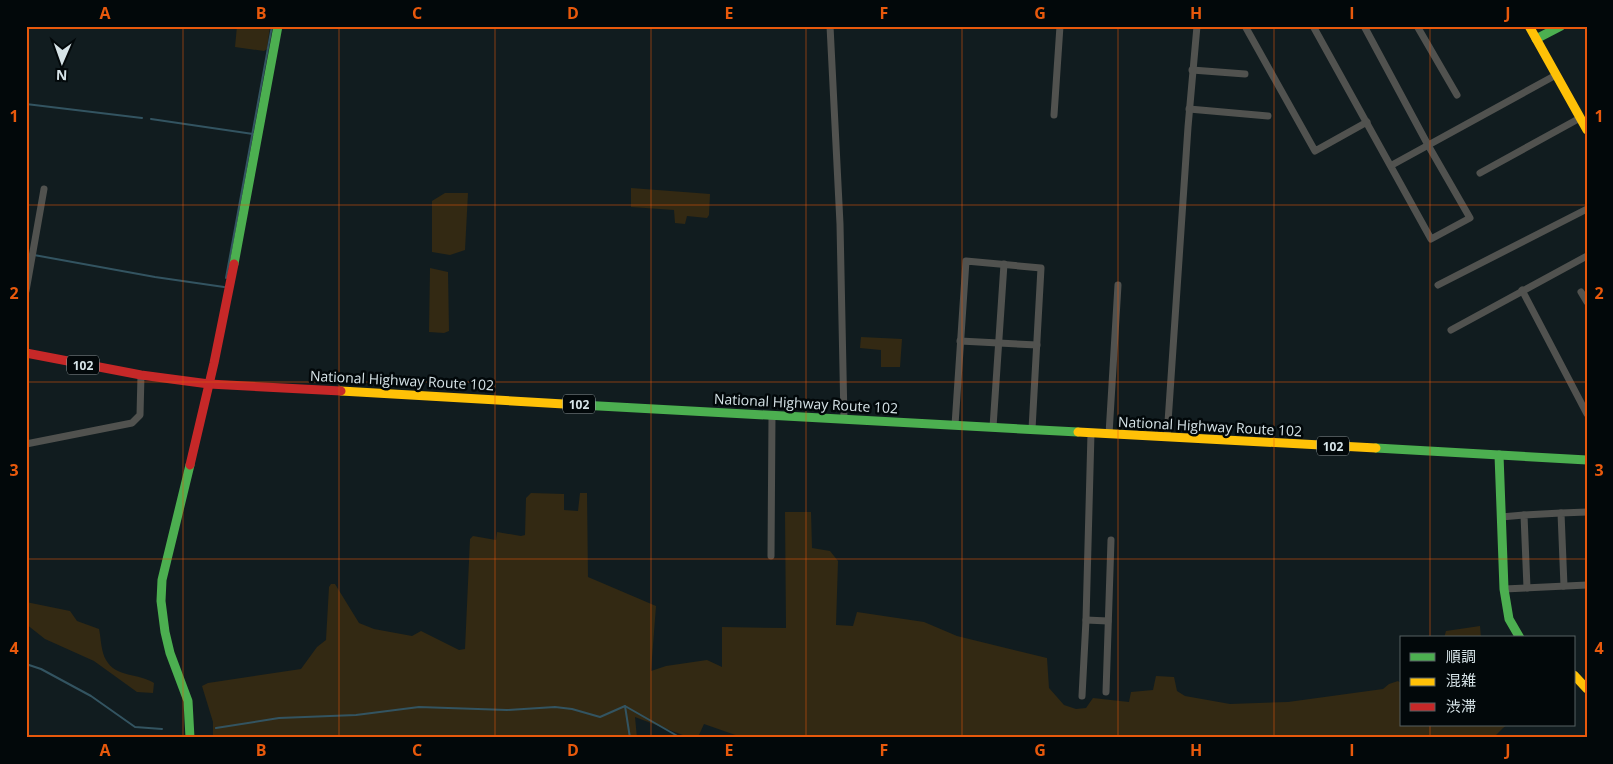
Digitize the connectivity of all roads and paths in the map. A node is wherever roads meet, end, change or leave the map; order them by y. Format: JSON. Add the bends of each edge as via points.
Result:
{"nodes":[{"id":1,"x":278,"y":26,"type":"edge"},
{"id":2,"x":830,"y":26,"type":"edge"},
{"id":3,"x":1060,"y":26,"type":"edge"},
{"id":4,"x":1197,"y":26,"type":"edge"},
{"id":5,"x":1245,"y":26,"type":"edge"},
{"id":6,"x":1313,"y":26,"type":"edge"},
{"id":7,"x":1364,"y":26,"type":"edge"},
{"id":8,"x":1417,"y":26,"type":"edge"},
{"id":9,"x":1529,"y":26,"type":"edge"},
{"id":10,"x":1561,"y":26,"type":"edge"},
{"id":11,"x":1536,"y":39,"type":"junction"},
{"id":12,"x":1192,"y":70,"type":"junction"},
{"id":13,"x":1245,"y":74,"type":"dead end"},
{"id":14,"x":1556,"y":75,"type":"junction"},
{"id":15,"x":1457,"y":96,"type":"dead end"},
{"id":16,"x":1190,"y":109,"type":"junction"},
{"id":17,"x":1054,"y":115,"type":"dead end"},
{"id":18,"x":1268,"y":116,"type":"dead end"},
{"id":19,"x":1580,"y":118,"type":"junction"},
{"id":20,"x":1367,"y":122,"type":"junction"},
{"id":21,"x":1587,"y":130,"type":"edge"},
{"id":22,"x":1428,"y":145,"type":"junction"},
{"id":23,"x":1392,"y":165,"type":"junction"},
{"id":24,"x":1480,"y":173,"type":"dead end"},
{"id":25,"x":44,"y":188,"type":"dead end"},
{"id":26,"x":1587,"y":209,"type":"edge"},
{"id":27,"x":1587,"y":256,"type":"edge"},
{"id":28,"x":1004,"y":264,"type":"junction"},
{"id":29,"x":1118,"y":284,"type":"dead end"},
{"id":30,"x":1438,"y":285,"type":"dead end"},
{"id":31,"x":1522,"y":290,"type":"junction"},
{"id":32,"x":26,"y":292,"type":"edge"},
{"id":33,"x":1581,"y":292,"type":"dead end"},
{"id":34,"x":1587,"y":302,"type":"edge"},
{"id":35,"x":1451,"y":330,"type":"dead end"},
{"id":36,"x":960,"y":340,"type":"junction"},
{"id":37,"x":998,"y":343,"type":"junction"},
{"id":38,"x":1037,"y":345,"type":"junction"},
{"id":39,"x":26,"y":353,"type":"edge"},
{"id":40,"x":141,"y":375,"type":"junction"},
{"id":41,"x":209,"y":384,"type":"junction"},
{"id":42,"x":1587,"y":414,"type":"edge"},
{"id":43,"x":772,"y":415,"type":"junction"},
{"id":44,"x":844,"y":419,"type":"junction"},
{"id":45,"x":954,"y":425,"type":"junction"},
{"id":46,"x":993,"y":427,"type":"junction"},
{"id":47,"x":1032,"y":429,"type":"junction"},
{"id":48,"x":1091,"y":433,"type":"junction"},
{"id":49,"x":1108,"y":434,"type":"junction"},
{"id":50,"x":1168,"y":437,"type":"junction"},
{"id":51,"x":26,"y":444,"type":"edge"},
{"id":52,"x":1499,"y":455,"type":"junction"},
{"id":53,"x":1587,"y":460,"type":"edge"},
{"id":54,"x":1587,"y":512,"type":"edge"},
{"id":55,"x":1561,"y":513,"type":"junction"},
{"id":56,"x":1524,"y":515,"type":"junction"},
{"id":57,"x":1501,"y":517,"type":"junction"},
{"id":58,"x":1111,"y":540,"type":"dead end"},
{"id":59,"x":771,"y":556,"type":"dead end"},
{"id":60,"x":1587,"y":585,"type":"edge"},
{"id":61,"x":1564,"y":586,"type":"junction"},
{"id":62,"x":1527,"y":588,"type":"junction"},
{"id":63,"x":1504,"y":589,"type":"junction"},
{"id":64,"x":1086,"y":620,"type":"junction"},
{"id":65,"x":1108,"y":621,"type":"junction"},
{"id":66,"x":1519,"y":636,"type":"edge"},
{"id":67,"x":1576,"y":677,"type":"edge"},
{"id":68,"x":1587,"y":689,"type":"edge"},
{"id":69,"x":1106,"y":692,"type":"dead end"},
{"id":70,"x":1082,"y":696,"type":"dead end"},
{"id":71,"x":190,"y":738,"type":"edge"}],
"edges":[{"from":1,"to":41,"type":"main road"},
{"from":2,"to":44,"type":"street","via":[[840,224]]},
{"from":3,"to":17,"type":"street"},
{"from":4,"to":12,"type":"street"},
{"from":5,"to":20,"type":"street","via":[[1316,151]]},
{"from":6,"to":20,"type":"street"},
{"from":7,"to":22,"type":"street"},
{"from":8,"to":15,"type":"street"},
{"from":9,"to":11,"type":"main road"},
{"from":10,"to":11,"type":"main road"},
{"from":11,"to":14,"type":"main road"},
{"from":12,"to":13,"type":"street"},
{"from":12,"to":16,"type":"street"},
{"from":14,"to":19,"type":"main road"},
{"from":14,"to":22,"type":"street"},
{"from":16,"to":18,"type":"street"},
{"from":16,"to":50,"type":"street"},
{"from":19,"to":21,"type":"main road"},
{"from":19,"to":24,"type":"street"},
{"from":20,"to":23,"type":"street"},
{"from":22,"to":23,"type":"street"},
{"from":22,"to":23,"type":"street","via":[[1470,218],[1431,239]]},
{"from":25,"to":32,"type":"street"},
{"from":26,"to":30,"type":"street"},
{"from":27,"to":31,"type":"street"},
{"from":28,"to":36,"type":"street","via":[[966,261]]},
{"from":28,"to":37,"type":"street"},
{"from":28,"to":38,"type":"street","via":[[1041,268]]},
{"from":29,"to":49,"type":"street"},
{"from":31,"to":35,"type":"street"},
{"from":31,"to":42,"type":"street"},
{"from":33,"to":34,"type":"street"},
{"from":36,"to":37,"type":"street"},
{"from":36,"to":45,"type":"street"},
{"from":37,"to":38,"type":"street"},
{"from":37,"to":46,"type":"street"},
{"from":38,"to":47,"type":"street"},
{"from":39,"to":40,"type":"main road","name":"National Highway Route 102","number":"102"},
{"from":40,"to":41,"type":"main road","name":"National Highway Route 102","number":"102"},
{"from":40,"to":51,"type":"street","via":[[140,415],[132,423]]},
{"from":41,"to":43,"type":"main road","name":"National Highway Route 102","number":"102"},
{"from":41,"to":71,"type":"main road","via":[[162,580],[164,632],[188,701]]},
{"from":43,"to":44,"type":"main road","name":"National Highway Route 102","number":"102"},
{"from":43,"to":59,"type":"street"},
{"from":44,"to":45,"type":"main road","name":"National Highway Route 102","number":"102"},
{"from":45,"to":46,"type":"main road","name":"National Highway Route 102","number":"102"},
{"from":46,"to":47,"type":"main road","name":"National Highway Route 102","number":"102"},
{"from":47,"to":48,"type":"main road","name":"National Highway Route 102","number":"102"},
{"from":48,"to":49,"type":"main road","name":"National Highway Route 102","number":"102"},
{"from":48,"to":64,"type":"street"},
{"from":49,"to":50,"type":"main road","name":"National Highway Route 102","number":"102"},
{"from":50,"to":52,"type":"main road","name":"National Highway Route 102","number":"102"},
{"from":52,"to":53,"type":"main road","name":"National Highway Route 102","number":"102"},
{"from":52,"to":57,"type":"main road"},
{"from":54,"to":55,"type":"street"},
{"from":55,"to":56,"type":"street"},
{"from":55,"to":61,"type":"street"},
{"from":56,"to":57,"type":"street"},
{"from":56,"to":62,"type":"street"},
{"from":57,"to":63,"type":"main road"},
{"from":58,"to":65,"type":"street"},
{"from":60,"to":61,"type":"street"},
{"from":61,"to":62,"type":"street"},
{"from":62,"to":63,"type":"street"},
{"from":63,"to":66,"type":"main road","via":[[1509,619]]},
{"from":64,"to":65,"type":"street"},
{"from":64,"to":70,"type":"street"},
{"from":65,"to":69,"type":"street"},
{"from":67,"to":68,"type":"main road"}]}
